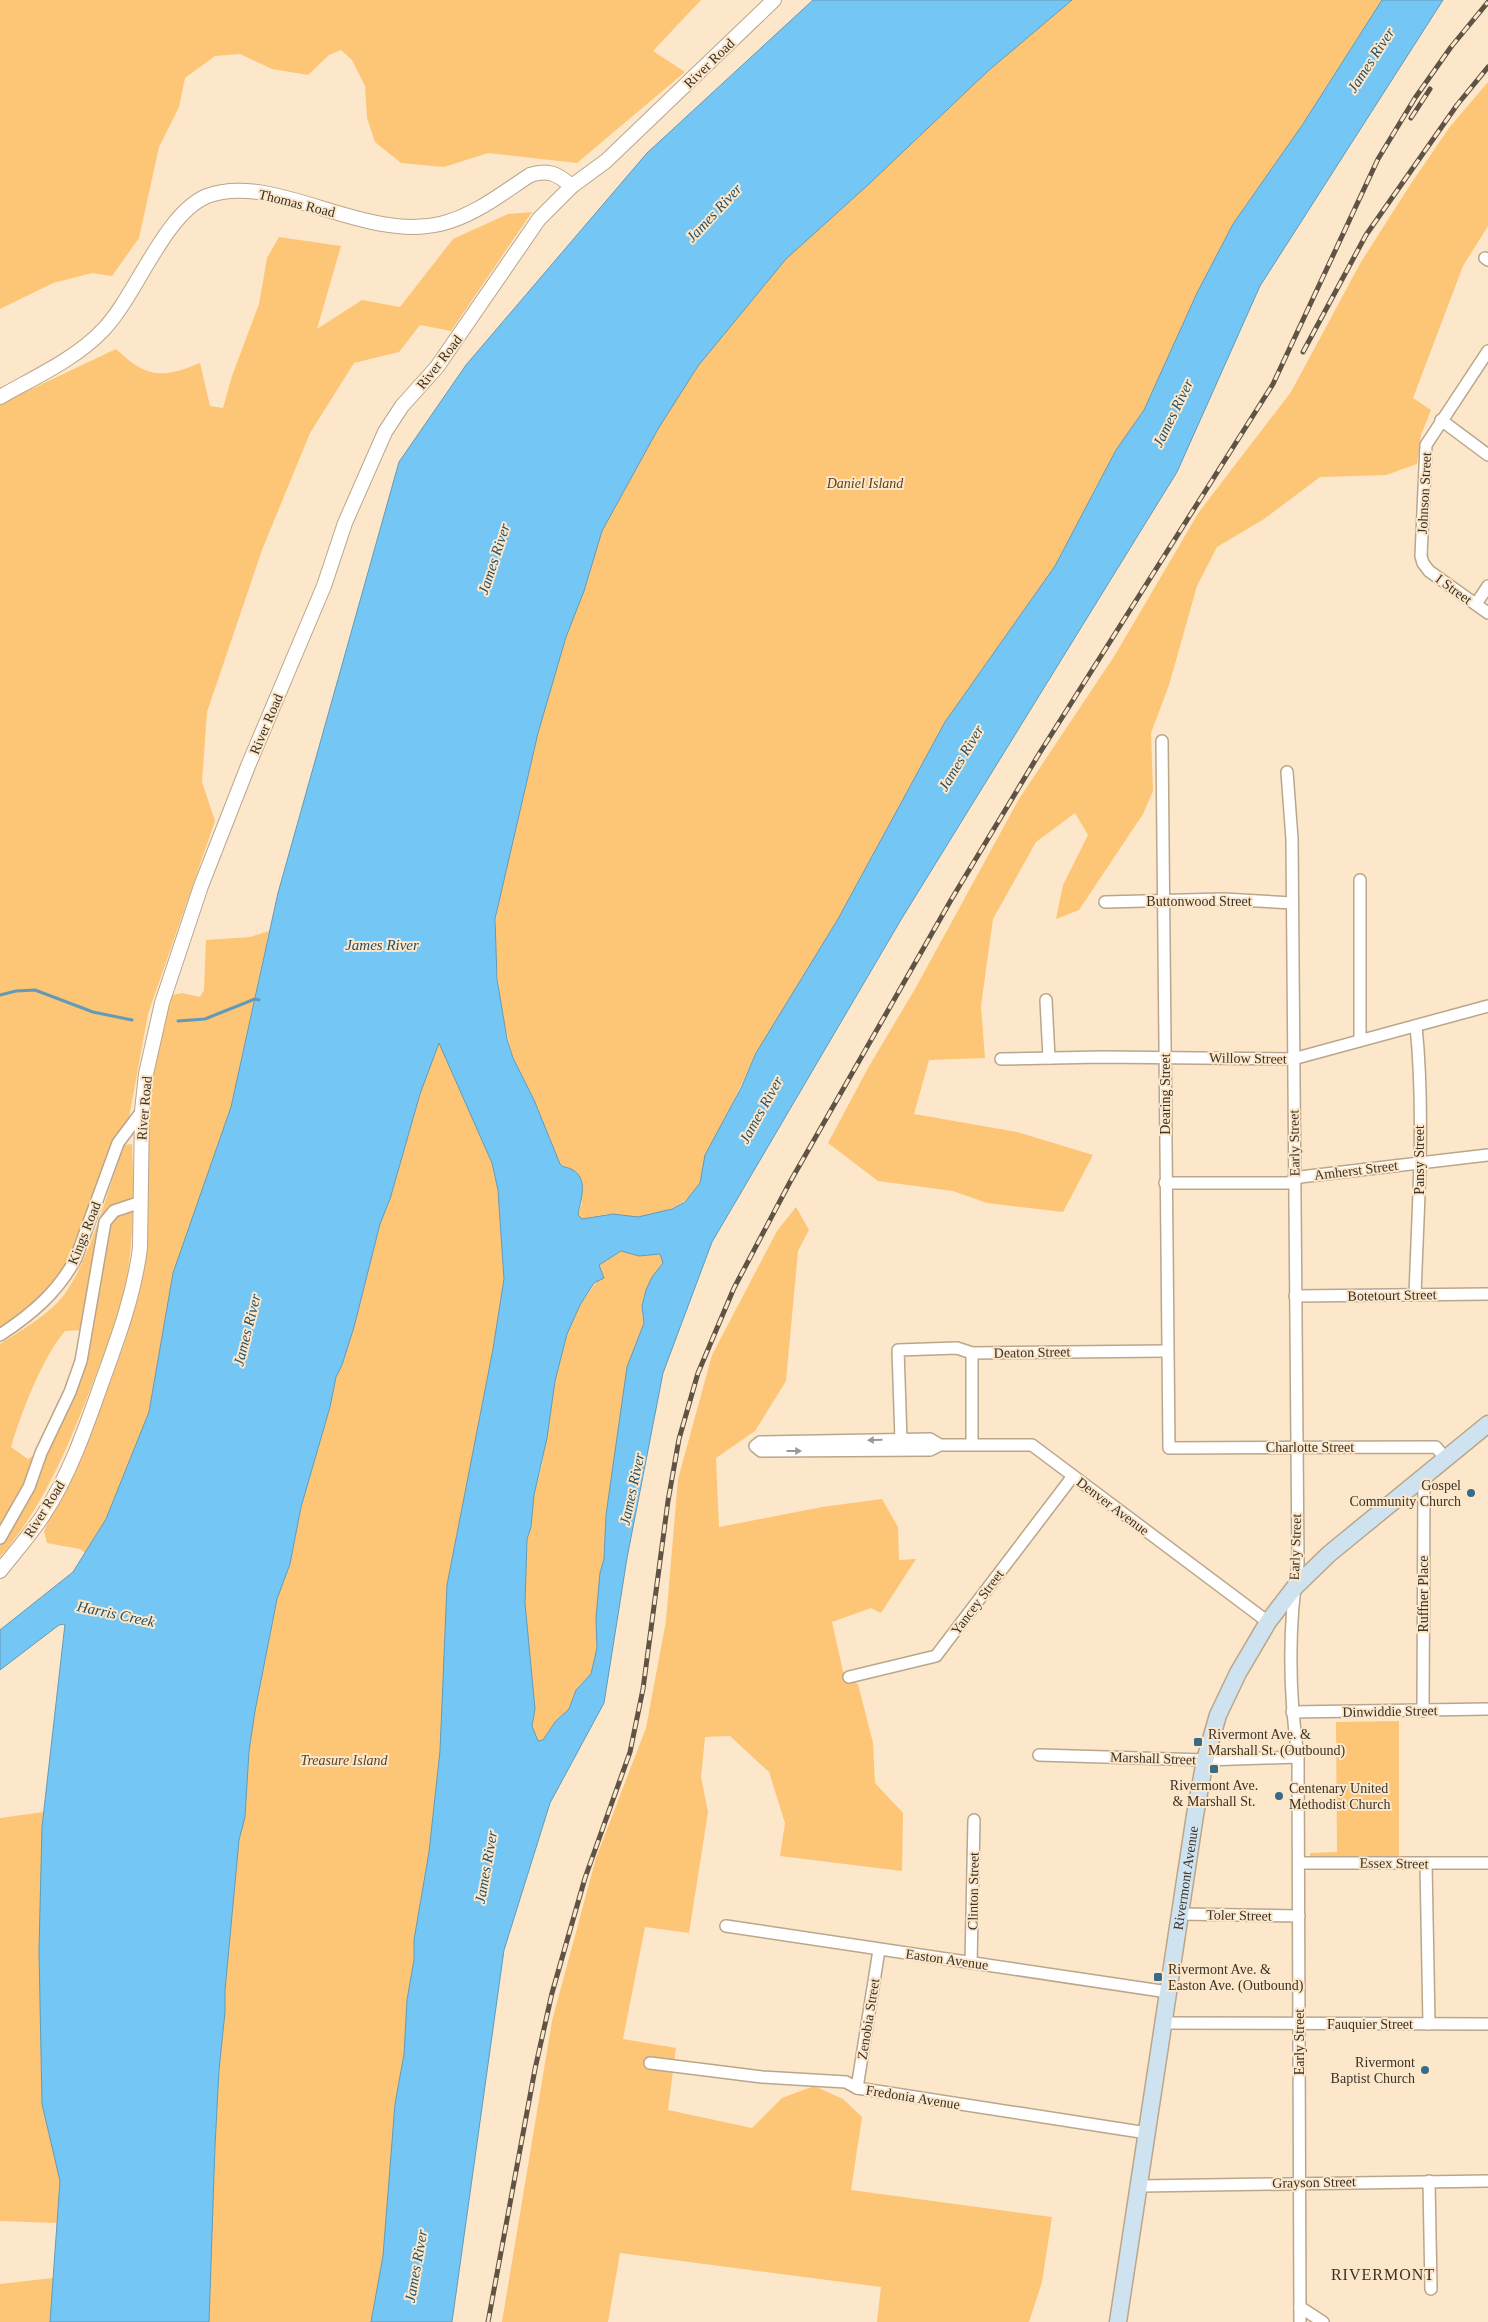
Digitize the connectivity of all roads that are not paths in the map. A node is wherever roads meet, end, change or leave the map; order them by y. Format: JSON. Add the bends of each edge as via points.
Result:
{"nodes":[{"id":1,"x":774,"y":0,"type":"edge"},
{"id":2,"x":572,"y":186,"type":"junction"},
{"id":3,"x":1488,"y":351,"type":"edge"},
{"id":4,"x":0,"y":397,"type":"edge"},
{"id":5,"x":1441,"y":420,"type":"junction"},
{"id":6,"x":1488,"y":455,"type":"edge"},
{"id":7,"x":1422,"y":563,"type":"joint"},
{"id":8,"x":1488,"y":586,"type":"edge"},
{"id":9,"x":1476,"y":604,"type":"junction"},
{"id":10,"x":1488,"y":613,"type":"edge"},
{"id":11,"x":1162,"y":741,"type":"dead end"},
{"id":12,"x":1287,"y":772,"type":"dead end"},
{"id":13,"x":1360,"y":880,"type":"dead end"},
{"id":14,"x":1164,"y":900,"type":"junction"},
{"id":15,"x":1105,"y":902,"type":"dead end"},
{"id":16,"x":1292,"y":903,"type":"junction"},
{"id":17,"x":1046,"y":1000,"type":"dead end"},
{"id":18,"x":1488,"y":1006,"type":"edge"},
{"id":19,"x":1416,"y":1026,"type":"junction"},
{"id":20,"x":1360,"y":1040,"type":"junction"},
{"id":21,"x":1049,"y":1058,"type":"junction"},
{"id":22,"x":1165,"y":1058,"type":"junction"},
{"id":23,"x":1293,"y":1059,"type":"junction"},
{"id":24,"x":1001,"y":1060,"type":"dead end"},
{"id":25,"x":142,"y":1111,"type":"junction"},
{"id":26,"x":1488,"y":1155,"type":"edge"},
{"id":27,"x":1420,"y":1163,"type":"junction"},
{"id":28,"x":1295,"y":1180,"type":"junction"},
{"id":29,"x":1165,"y":1183,"type":"junction"},
{"id":30,"x":141,"y":1202,"type":"junction"},
{"id":31,"x":1488,"y":1294,"type":"edge"},
{"id":32,"x":1415,"y":1295,"type":"junction"},
{"id":33,"x":1296,"y":1296,"type":"junction"},
{"id":34,"x":0,"y":1335,"type":"edge"},
{"id":35,"x":1167,"y":1351,"type":"junction"},
{"id":36,"x":972,"y":1353,"type":"junction"},
{"id":37,"x":1488,"y":1424,"type":"edge"},
{"id":38,"x":901,"y":1440,"type":"junction"},
{"id":39,"x":972,"y":1444,"type":"junction"},
{"id":40,"x":940,"y":1445,"type":"junction"},
{"id":41,"x":1169,"y":1448,"type":"joint"},
{"id":42,"x":1296,"y":1448,"type":"junction"},
{"id":43,"x":1445,"y":1458,"type":"junction"},
{"id":44,"x":1073,"y":1476,"type":"junction"},
{"id":45,"x":1424,"y":1476,"type":"junction"},
{"id":46,"x":0,"y":1538,"type":"edge"},
{"id":47,"x":0,"y":1571,"type":"edge"},
{"id":48,"x":1294,"y":1588,"type":"junction"},
{"id":49,"x":1268,"y":1622,"type":"junction"},
{"id":50,"x":848,"y":1677,"type":"dead end"},
{"id":51,"x":1488,"y":1709,"type":"edge"},
{"id":52,"x":1423,"y":1711,"type":"junction"},
{"id":53,"x":1292,"y":1712,"type":"junction"},
{"id":54,"x":1039,"y":1755,"type":"dead end"},
{"id":55,"x":1298,"y":1757,"type":"junction"},
{"id":56,"x":1205,"y":1760,"type":"junction"},
{"id":57,"x":974,"y":1820,"type":"dead end"},
{"id":58,"x":1299,"y":1863,"type":"junction"},
{"id":59,"x":1488,"y":1863,"type":"edge"},
{"id":60,"x":1426,"y":1864,"type":"junction"},
{"id":61,"x":1180,"y":1914,"type":"junction"},
{"id":62,"x":1299,"y":1916,"type":"junction"},
{"id":63,"x":726,"y":1926,"type":"dead end"},
{"id":64,"x":879,"y":1950,"type":"junction"},
{"id":65,"x":971,"y":1963,"type":"junction"},
{"id":66,"x":1168,"y":1992,"type":"junction"},
{"id":67,"x":1162,"y":2023,"type":"junction"},
{"id":68,"x":1299,"y":2024,"type":"junction"},
{"id":69,"x":1429,"y":2024,"type":"junction"},
{"id":70,"x":1488,"y":2024,"type":"edge"},
{"id":71,"x":650,"y":2063,"type":"dead end"},
{"id":72,"x":857,"y":2088,"type":"junction"},
{"id":73,"x":1147,"y":2132,"type":"junction"},
{"id":74,"x":1430,"y":2181,"type":"junction"},
{"id":75,"x":1488,"y":2181,"type":"edge"},
{"id":76,"x":1299,"y":2182,"type":"junction"},
{"id":77,"x":1140,"y":2186,"type":"junction"},
{"id":78,"x":1431,"y":2289,"type":"dead end"},
{"id":79,"x":1300,"y":2307,"type":"junction"},
{"id":80,"x":1118,"y":2322,"type":"edge"},
{"id":81,"x":1300,"y":2322,"type":"edge"},
{"id":82,"x":1323,"y":2322,"type":"edge"}],
"edges":[{"from":1,"to":2,"type":"street","name":"River Road","via":[[606,161]]},
{"from":2,"to":4,"type":"street","name":"Thomas Road","via":[[557,174],[541,171],[465,215],[439,224],[410,228],[366,222],[272,195],[231,191],[206,197],[177,220],[114,318],[93,341]]},
{"from":2,"to":25,"type":"street","name":"River Road","via":[[539,219],[437,367],[402,406],[385,432],[248,766],[180,947],[153,1039]]},
{"from":3,"to":5,"type":"street","name":"Johnson Street"},
{"from":5,"to":6,"type":"street"},
{"from":5,"to":7,"type":"street","name":"Johnson Street","via":[[1426,446]]},
{"from":7,"to":9,"type":"street","name":"I Street"},
{"from":8,"to":9,"type":"street"},
{"from":9,"to":10,"type":"street","name":"I Street"},
{"from":11,"to":14,"type":"street","name":"Dearing Street"},
{"from":12,"to":16,"type":"street","name":"Early Street"},
{"from":13,"to":20,"type":"street"},
{"from":14,"to":15,"type":"street","name":"Buttonwood Street"},
{"from":14,"to":16,"type":"street","name":"Buttonwood Street"},
{"from":14,"to":22,"type":"street","name":"Dearing Street"},
{"from":16,"to":23,"type":"street","name":"Early Street"},
{"from":17,"to":21,"type":"street"},
{"from":18,"to":19,"type":"street","name":"Willow Street"},
{"from":19,"to":20,"type":"street","name":"Willow Street"},
{"from":19,"to":27,"type":"street","name":"Pansy Street"},
{"from":20,"to":23,"type":"street","name":"Willow Street"},
{"from":21,"to":22,"type":"street","name":"Willow Street"},
{"from":21,"to":24,"type":"street","name":"Willow Street"},
{"from":22,"to":23,"type":"street","name":"Willow Street"},
{"from":22,"to":29,"type":"street","name":"Dearing Street"},
{"from":23,"to":28,"type":"street","name":"Early Street"},
{"from":25,"to":30,"type":"street","name":"River Road"},
{"from":25,"to":34,"type":"street","name":"Kings Road","via":[[118,1143],[68,1273],[31,1314]]},
{"from":26,"to":27,"type":"street","name":"Amherst Street"},
{"from":27,"to":28,"type":"street","name":"Amherst Street"},
{"from":27,"to":32,"type":"street","name":"Pansy Street"},
{"from":28,"to":29,"type":"street","name":"Amherst Street","via":[[1288,1183]]},
{"from":28,"to":33,"type":"street","name":"Early Street"},
{"from":29,"to":35,"type":"street","name":"Dearing Street"},
{"from":30,"to":46,"type":"street","via":[[114,1211],[105,1222],[90,1314],[73,1384],[29,1486]]},
{"from":30,"to":47,"type":"street","name":"River Road","via":[[140,1248],[133,1292],[87,1424],[49,1506]]},
{"from":31,"to":32,"type":"street","name":"Botetourt Street"},
{"from":32,"to":33,"type":"street","name":"Botetourt Street"},
{"from":33,"to":42,"type":"street","name":"Early Street"},
{"from":35,"to":36,"type":"street","name":"Deaton Street"},
{"from":35,"to":41,"type":"street","name":"Dearing Street"},
{"from":36,"to":38,"type":"street","name":"Deaton Street","via":[[957,1348],[898,1350]]},
{"from":36,"to":39,"type":"street"},
{"from":37,"to":43,"type":"main road","name":"Rivermont Avenue"},
{"from":38,"to":40,"type":"street","name":"Denver Avenue","via":[[930,1439]]},
{"from":38,"to":40,"type":"street","name":"Denver Avenue","one_way":true,"via":[[760,1442],[755,1446],[761,1451],[930,1450]]},
{"from":39,"to":40,"type":"street","name":"Denver Avenue"},
{"from":39,"to":44,"type":"street","name":"Denver Avenue","via":[[1032,1445]]},
{"from":41,"to":42,"type":"street","name":"Charlotte Street"},
{"from":42,"to":43,"type":"street","name":"Charlotte Street","via":[[1436,1447]]},
{"from":42,"to":48,"type":"street","name":"Early Street","via":[[1298,1564]]},
{"from":43,"to":45,"type":"main road","name":"Rivermont Avenue"},
{"from":44,"to":49,"type":"street","name":"Denver Avenue"},
{"from":44,"to":50,"type":"street","name":"Yancey Street","via":[[936,1656]]},
{"from":45,"to":48,"type":"main road","name":"Rivermont Avenue","via":[[1329,1554]]},
{"from":45,"to":52,"type":"street","name":"Ruffner Place"},
{"from":48,"to":49,"type":"main road","name":"Rivermont Avenue"},
{"from":48,"to":53,"type":"street","name":"Early Street","via":[[1291,1617]]},
{"from":49,"to":56,"type":"main road","name":"Rivermont Avenue","via":[[1238,1673],[1218,1716]]},
{"from":51,"to":52,"type":"street","name":"Dinwiddie Street"},
{"from":52,"to":53,"type":"street","name":"Dinwiddie Street"},
{"from":53,"to":55,"type":"street","name":"Early Street"},
{"from":54,"to":56,"type":"street","name":"Marshall Street"},
{"from":55,"to":56,"type":"street","name":"Marshall Street"},
{"from":55,"to":58,"type":"street","name":"Early Street"},
{"from":56,"to":61,"type":"main road","name":"Rivermont Avenue"},
{"from":57,"to":65,"type":"street","name":"Clinton Street"},
{"from":58,"to":60,"type":"street","name":"Essex Street"},
{"from":58,"to":62,"type":"street","name":"Early Street"},
{"from":59,"to":60,"type":"street","name":"Essex Street"},
{"from":60,"to":69,"type":"street"},
{"from":61,"to":62,"type":"street","name":"Toler Street"},
{"from":61,"to":66,"type":"main road","name":"Rivermont Avenue"},
{"from":62,"to":68,"type":"street","name":"Early Street"},
{"from":63,"to":64,"type":"street","name":"Easton Avenue"},
{"from":64,"to":65,"type":"street","name":"Easton Avenue"},
{"from":64,"to":72,"type":"street","name":"Zenobia Street"},
{"from":65,"to":66,"type":"street","name":"Easton Avenue"},
{"from":66,"to":67,"type":"main road","name":"Rivermont Avenue"},
{"from":67,"to":68,"type":"street","name":"Fauquier Street"},
{"from":67,"to":73,"type":"main road","name":"Rivermont Avenue"},
{"from":68,"to":69,"type":"street","name":"Fauquier Street"},
{"from":68,"to":76,"type":"street","name":"Early Street"},
{"from":69,"to":70,"type":"street","name":"Fauquier Street"},
{"from":71,"to":72,"type":"street","name":"Fredonia Avenue","via":[[762,2077],[846,2082]]},
{"from":72,"to":73,"type":"street","name":"Fredonia Avenue"},
{"from":73,"to":77,"type":"main road","name":"Rivermont Avenue"},
{"from":74,"to":75,"type":"street","name":"Grayson Street"},
{"from":74,"to":76,"type":"street","name":"Grayson Street"},
{"from":74,"to":78,"type":"street"},
{"from":76,"to":77,"type":"street","name":"Grayson Street"},
{"from":76,"to":79,"type":"street","name":"Early Street"},
{"from":77,"to":80,"type":"main road","name":"Rivermont Avenue"},
{"from":79,"to":81,"type":"street","name":"Early Street"},
{"from":79,"to":82,"type":"street"}]}
